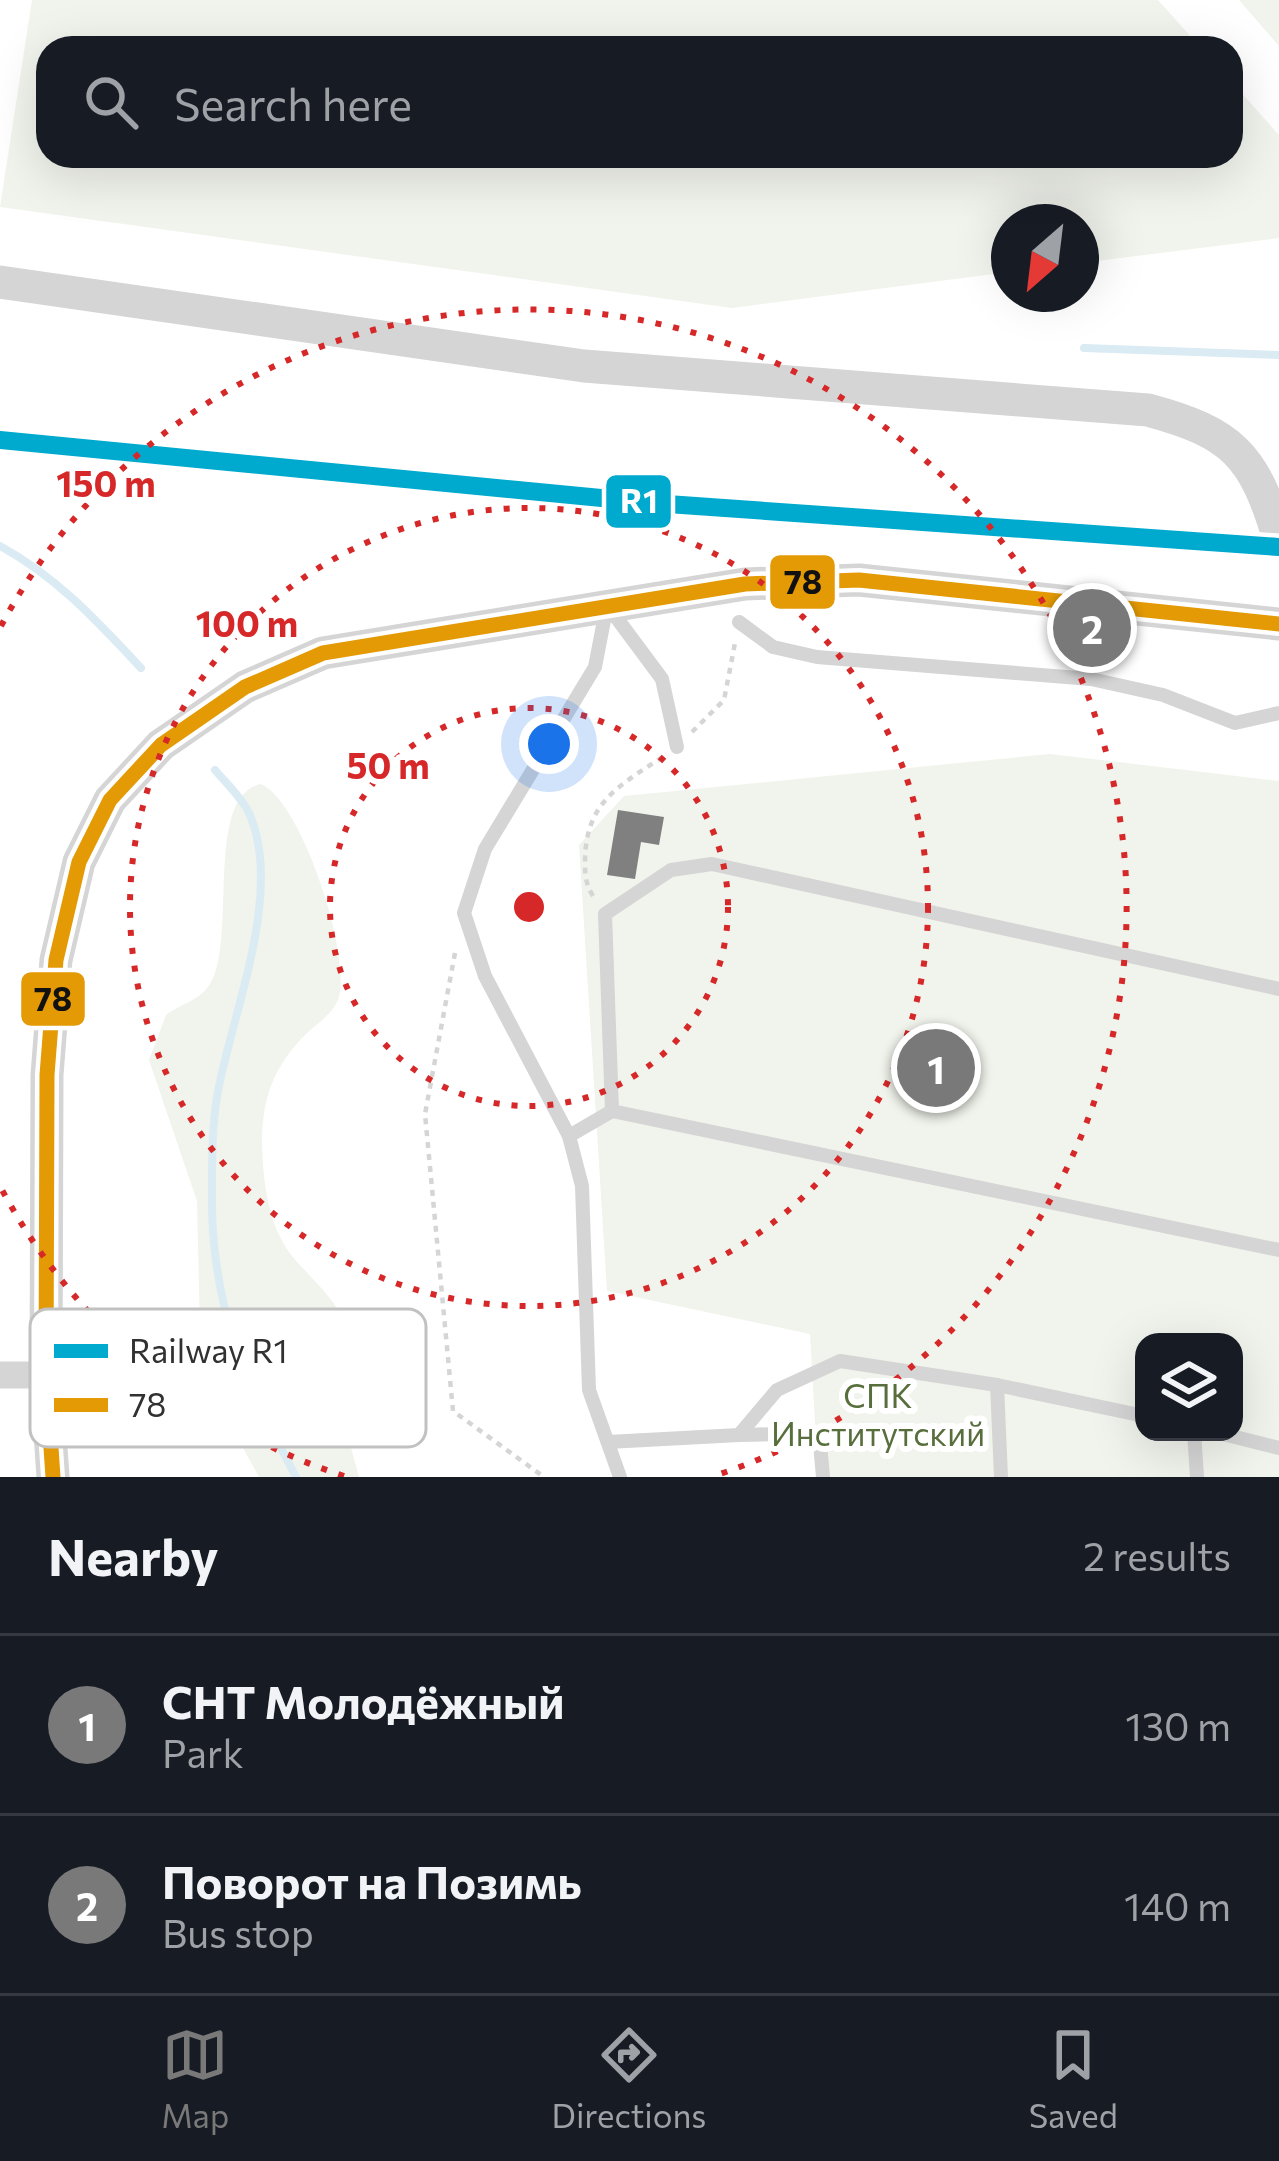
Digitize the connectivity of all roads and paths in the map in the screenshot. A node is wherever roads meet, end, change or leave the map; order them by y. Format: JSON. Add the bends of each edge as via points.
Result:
{"nodes":[{"id":1,"x":0,"y":282,"type":"edge"},
{"id":2,"x":1279,"y":539,"type":"edge"},
{"id":3,"x":607,"y":605,"type":"junction"},
{"id":4,"x":739,"y":622,"type":"dead end"},
{"id":5,"x":1279,"y":624,"type":"edge"},
{"id":6,"x":1279,"y":713,"type":"edge"},
{"id":7,"x":677,"y":747,"type":"dead end"},
{"id":8,"x":464,"y":913,"type":"junction"},
{"id":9,"x":1279,"y":989,"type":"edge"},
{"id":10,"x":612,"y":1111,"type":"junction"},
{"id":11,"x":568,"y":1136,"type":"junction"},
{"id":12,"x":1279,"y":1250,"type":"edge"},
{"id":13,"x":46,"y":1309,"type":"edge"},
{"id":14,"x":997,"y":1385,"type":"junction"},
{"id":15,"x":1135,"y":1414,"type":"edge"},
{"id":16,"x":740,"y":1435,"type":"junction"},
{"id":17,"x":1243,"y":1439,"type":"edge"},
{"id":18,"x":1195,"y":1441,"type":"edge"},
{"id":19,"x":608,"y":1442,"type":"junction"},
{"id":20,"x":51,"y":1447,"type":"edge"},
{"id":21,"x":1279,"y":1448,"type":"edge"},
{"id":22,"x":53,"y":1477,"type":"edge"},
{"id":23,"x":544,"y":1477,"type":"edge"},
{"id":24,"x":620,"y":1477,"type":"edge"},
{"id":25,"x":823,"y":1477,"type":"edge"},
{"id":26,"x":1000,"y":1477,"type":"edge"},
{"id":27,"x":1197,"y":1477,"type":"edge"}],
"edges":[{"from":1,"to":2,"type":"street","via":[[584,366],[1148,410],[1203,424],[1242,452]]},
{"from":3,"to":5,"type":"street","via":[[745,584],[860,580]]},
{"from":3,"to":7,"type":"lane","via":[[662,679]]},
{"from":3,"to":8,"type":"lane","via":[[595,667],[485,849]]},
{"from":3,"to":13,"type":"street","via":[[323,653],[245,687],[161,745],[110,800],[79,862],[56,960]]},
{"from":4,"to":6,"type":"lane","via":[[773,647],[818,657],[1091,679],[1234,723]]},
{"from":8,"to":11,"type":"lane","via":[[485,976]]},
{"from":8,"to":23,"type":"path","via":[[424,1114],[453,1412]]},
{"from":9,"to":10,"type":"lane","via":[[712,864],[671,870],[605,914]]},
{"from":10,"to":11,"type":"lane"},
{"from":10,"to":12,"type":"lane"},
{"from":11,"to":19,"type":"lane","via":[[582,1186],[589,1390]]},
{"from":14,"to":15,"type":"lane"},
{"from":14,"to":16,"type":"lane","via":[[840,1361],[777,1390]]},
{"from":14,"to":26,"type":"lane"},
{"from":16,"to":19,"type":"lane"},
{"from":16,"to":25,"type":"lane","via":[[819,1433]]},
{"from":17,"to":21,"type":"lane"},
{"from":18,"to":27,"type":"lane"},
{"from":19,"to":24,"type":"lane"},
{"from":20,"to":22,"type":"street"}]}
